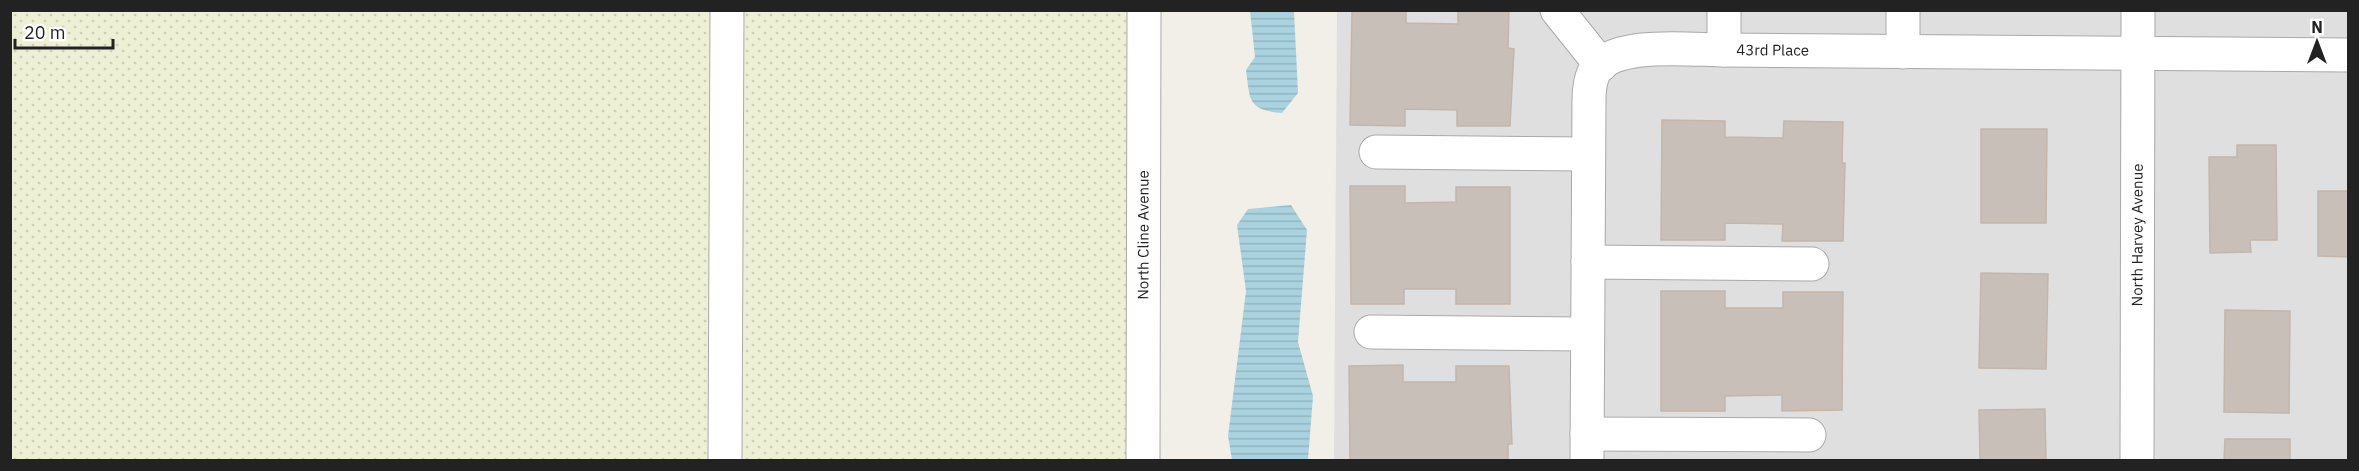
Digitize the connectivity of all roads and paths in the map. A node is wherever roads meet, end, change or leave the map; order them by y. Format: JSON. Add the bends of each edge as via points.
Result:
{"nodes":[{"id":1,"x":727,"y":10,"type":"edge"},
{"id":2,"x":1143,"y":10,"type":"edge"},
{"id":3,"x":1557,"y":10,"type":"edge"},
{"id":4,"x":1724,"y":10,"type":"edge"},
{"id":5,"x":1903,"y":10,"type":"edge"},
{"id":6,"x":2138,"y":10,"type":"edge"},
{"id":7,"x":1724,"y":50,"type":"junction"},
{"id":8,"x":1903,"y":52,"type":"junction"},
{"id":9,"x":2138,"y":54,"type":"junction"},
{"id":10,"x":2349,"y":55,"type":"edge"},
{"id":11,"x":1601,"y":64,"type":"junction"},
{"id":12,"x":1376,"y":152,"type":"dead end"},
{"id":13,"x":1588,"y":154,"type":"junction"},
{"id":14,"x":1588,"y":262,"type":"junction"},
{"id":15,"x":1812,"y":264,"type":"dead end"},
{"id":16,"x":1371,"y":332,"type":"dead end"},
{"id":17,"x":1587,"y":334,"type":"junction"},
{"id":18,"x":1809,"y":435,"type":"dead end"},
{"id":19,"x":1587,"y":447,"type":"edge"},
{"id":20,"x":725,"y":460,"type":"edge"},
{"id":21,"x":1143,"y":460,"type":"edge"},
{"id":22,"x":2136,"y":460,"type":"edge"}],
"edges":[{"from":1,"to":20,"type":"street"},
{"from":2,"to":21,"type":"street","name":"North Cline Avenue"},
{"from":3,"to":11,"type":"street"},
{"from":4,"to":7,"type":"street"},
{"from":5,"to":8,"type":"street"},
{"from":6,"to":9,"type":"street","name":"North Harvey Avenue"},
{"from":7,"to":8,"type":"street","name":"43rd Place"},
{"from":7,"to":11,"type":"street","name":"43rd Place","via":[[1635,50],[1617,54]]},
{"from":8,"to":9,"type":"street","name":"43rd Place"},
{"from":9,"to":10,"type":"street","name":"43rd Place"},
{"from":9,"to":22,"type":"street","name":"North Harvey Avenue"},
{"from":11,"to":13,"type":"street","via":[[1590,85]]},
{"from":12,"to":13,"type":"street"},
{"from":13,"to":14,"type":"street"},
{"from":14,"to":15,"type":"street"},
{"from":14,"to":17,"type":"street"},
{"from":16,"to":17,"type":"street"},
{"from":17,"to":19,"type":"street"},
{"from":18,"to":19,"type":"street"}]}
